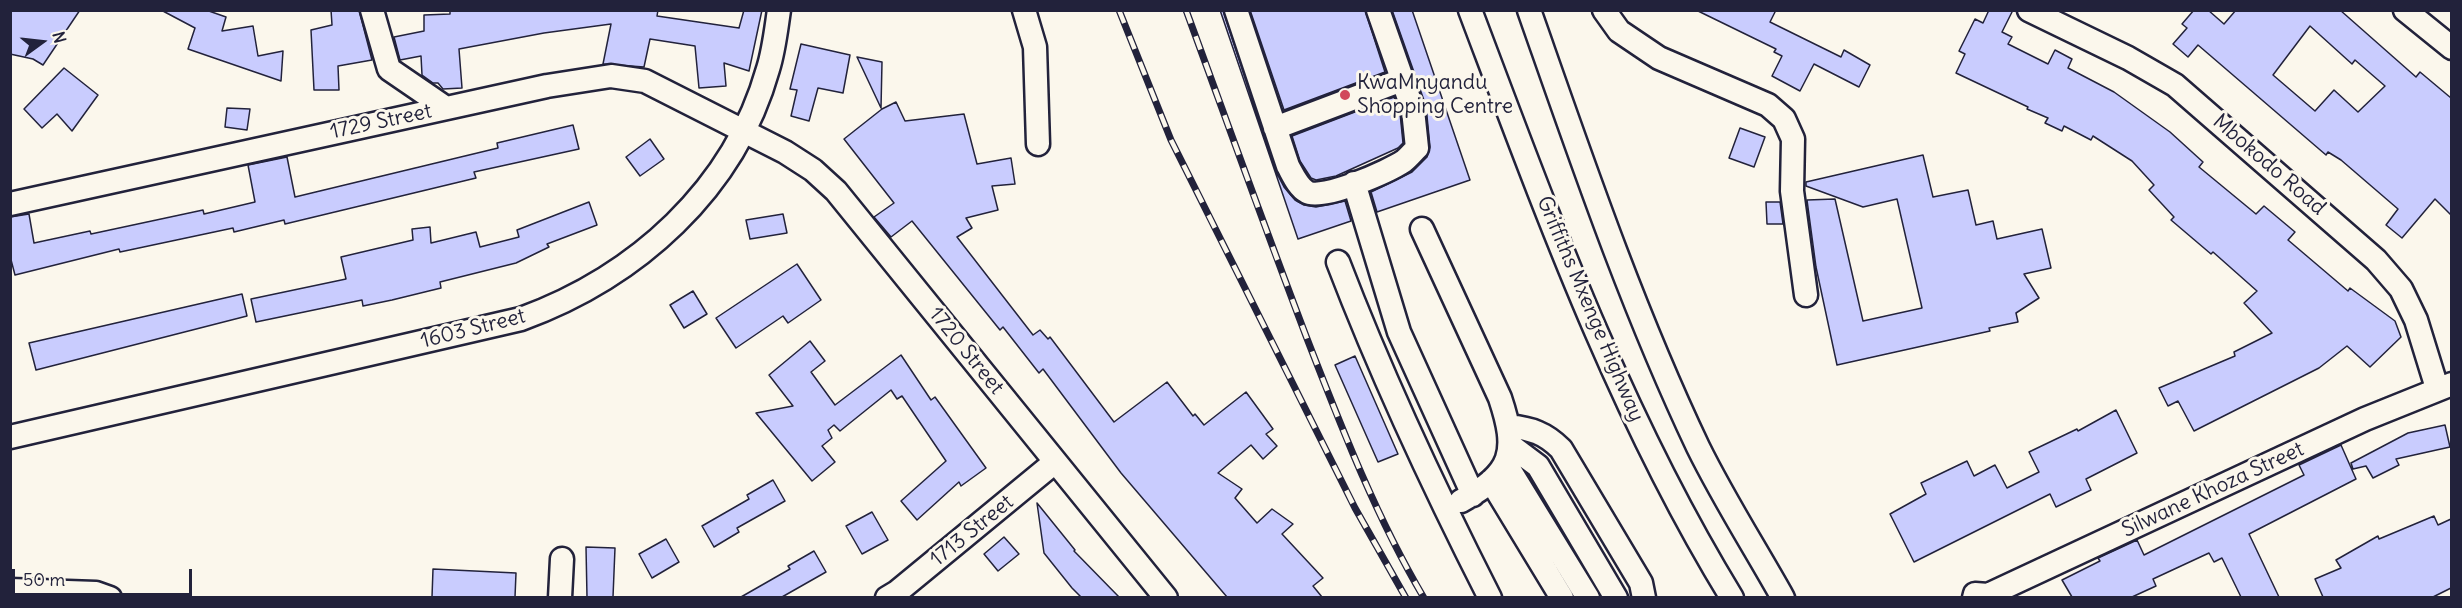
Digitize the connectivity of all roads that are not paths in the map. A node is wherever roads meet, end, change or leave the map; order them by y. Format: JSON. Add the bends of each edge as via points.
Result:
{"nodes":[{"id":1,"x":372,"y":10,"type":"edge"},
{"id":2,"x":779,"y":10,"type":"edge"},
{"id":3,"x":1024,"y":10,"type":"edge"},
{"id":4,"x":1236,"y":10,"type":"edge"},
{"id":5,"x":1378,"y":10,"type":"edge"},
{"id":6,"x":1470,"y":10,"type":"edge"},
{"id":7,"x":1529,"y":10,"type":"edge"},
{"id":8,"x":1604,"y":10,"type":"edge"},
{"id":9,"x":2029,"y":10,"type":"edge"},
{"id":10,"x":2405,"y":10,"type":"edge"},
{"id":11,"x":2451,"y":48,"type":"edge"},
{"id":12,"x":1402,"y":80,"type":"junction"},
{"id":13,"x":446,"y":108,"type":"junction"},
{"id":14,"x":1275,"y":128,"type":"junction"},
{"id":15,"x":743,"y":131,"type":"junction"},
{"id":16,"x":1038,"y":144,"type":"dead end"},
{"id":17,"x":1354,"y":183,"type":"junction"},
{"id":18,"x":10,"y":204,"type":"edge"},
{"id":19,"x":1422,"y":229,"type":"dead end"},
{"id":20,"x":1338,"y":262,"type":"dead end"},
{"id":21,"x":1806,"y":295,"type":"dead end"},
{"id":22,"x":2444,"y":386,"type":"edge"},
{"id":23,"x":10,"y":437,"type":"edge"},
{"id":24,"x":1508,"y":445,"type":"junction"},
{"id":25,"x":1055,"y":462,"type":"junction"},
{"id":26,"x":1491,"y":481,"type":"junction"},
{"id":27,"x":1473,"y":495,"type":"junction"},
{"id":28,"x":1445,"y":510,"type":"junction"},
{"id":29,"x":562,"y":559,"type":"dead end"},
{"id":30,"x":10,"y":590,"type":"edge"},
{"id":31,"x":895,"y":596,"type":"edge"},
{"id":32,"x":1974,"y":596,"type":"edge"},
{"id":33,"x":110,"y":597,"type":"edge"},
{"id":34,"x":560,"y":597,"type":"edge"},
{"id":35,"x":1166,"y":597,"type":"edge"},
{"id":36,"x":1490,"y":597,"type":"edge"},
{"id":37,"x":1562,"y":597,"type":"edge"},
{"id":38,"x":1588,"y":597,"type":"edge"},
{"id":39,"x":1616,"y":597,"type":"edge"},
{"id":40,"x":1644,"y":597,"type":"edge"},
{"id":41,"x":1732,"y":597,"type":"edge"},
{"id":42,"x":1783,"y":597,"type":"edge"}],
"edges":[{"from":1,"to":13,"type":"street","via":[[389,69]]},
{"from":2,"to":15,"type":"street","name":"1603 Street","via":[[768,69]]},
{"from":3,"to":16,"type":"street","via":[[1035,47]]},
{"from":4,"to":14,"type":"street"},
{"from":5,"to":12,"type":"street"},
{"from":6,"to":41,"type":"street","name":"Griffiths Mxenge Highway","via":[[1569,270],[1654,455]]},
{"from":7,"to":42,"type":"street","name":"Griffiths Mxenge Highway","via":[[1653,348],[1699,449]]},
{"from":8,"to":21,"type":"street","via":[[1619,31],[1659,58],[1768,105],[1784,119],[1792,139],[1792,191]]},
{"from":9,"to":22,"type":"street","name":"Mbokodo Road","via":[[2175,85],[2376,260],[2401,289]]},
{"from":10,"to":11,"type":"street"},
{"from":12,"to":14,"type":"street"},
{"from":12,"to":17,"type":"street","via":[[1413,110],[1417,148],[1404,161]]},
{"from":13,"to":15,"type":"street","name":"1729 Street","via":[[611,76],[645,81]]},
{"from":13,"to":18,"type":"street","name":"1729 Street"},
{"from":14,"to":17,"type":"street","via":[[1288,166],[1308,193],[1320,195]]},
{"from":15,"to":23,"type":"street","name":"1603 Street","via":[[718,176],[685,215],[646,250],[562,304],[520,319]]},
{"from":15,"to":25,"type":"street","name":"1720 Street","via":[[813,170],[836,191]]},
{"from":17,"to":27,"type":"street","via":[[1399,332]]},
{"from":19,"to":24,"type":"street","via":[[1500,398]]},
{"from":20,"to":28,"type":"street"},
{"from":22,"to":32,"type":"street","name":"Silwane Khoza Street","via":[[1988,595]]},
{"from":24,"to":26,"type":"street"},
{"from":24,"to":38,"type":"street"},
{"from":24,"to":39,"type":"street","via":[[1538,466]]},
{"from":24,"to":40,"type":"street","via":[[1533,430],[1547,435],[1561,449],[1641,583]]},
{"from":25,"to":31,"type":"street","name":"1713 Street"},
{"from":25,"to":35,"type":"street","name":"1720 Street"},
{"from":26,"to":27,"type":"street"},
{"from":26,"to":37,"type":"street"},
{"from":27,"to":28,"type":"street"},
{"from":28,"to":36,"type":"street"},
{"from":29,"to":34,"type":"street"},
{"from":30,"to":33,"type":"street","via":[[96,593]]}]}
